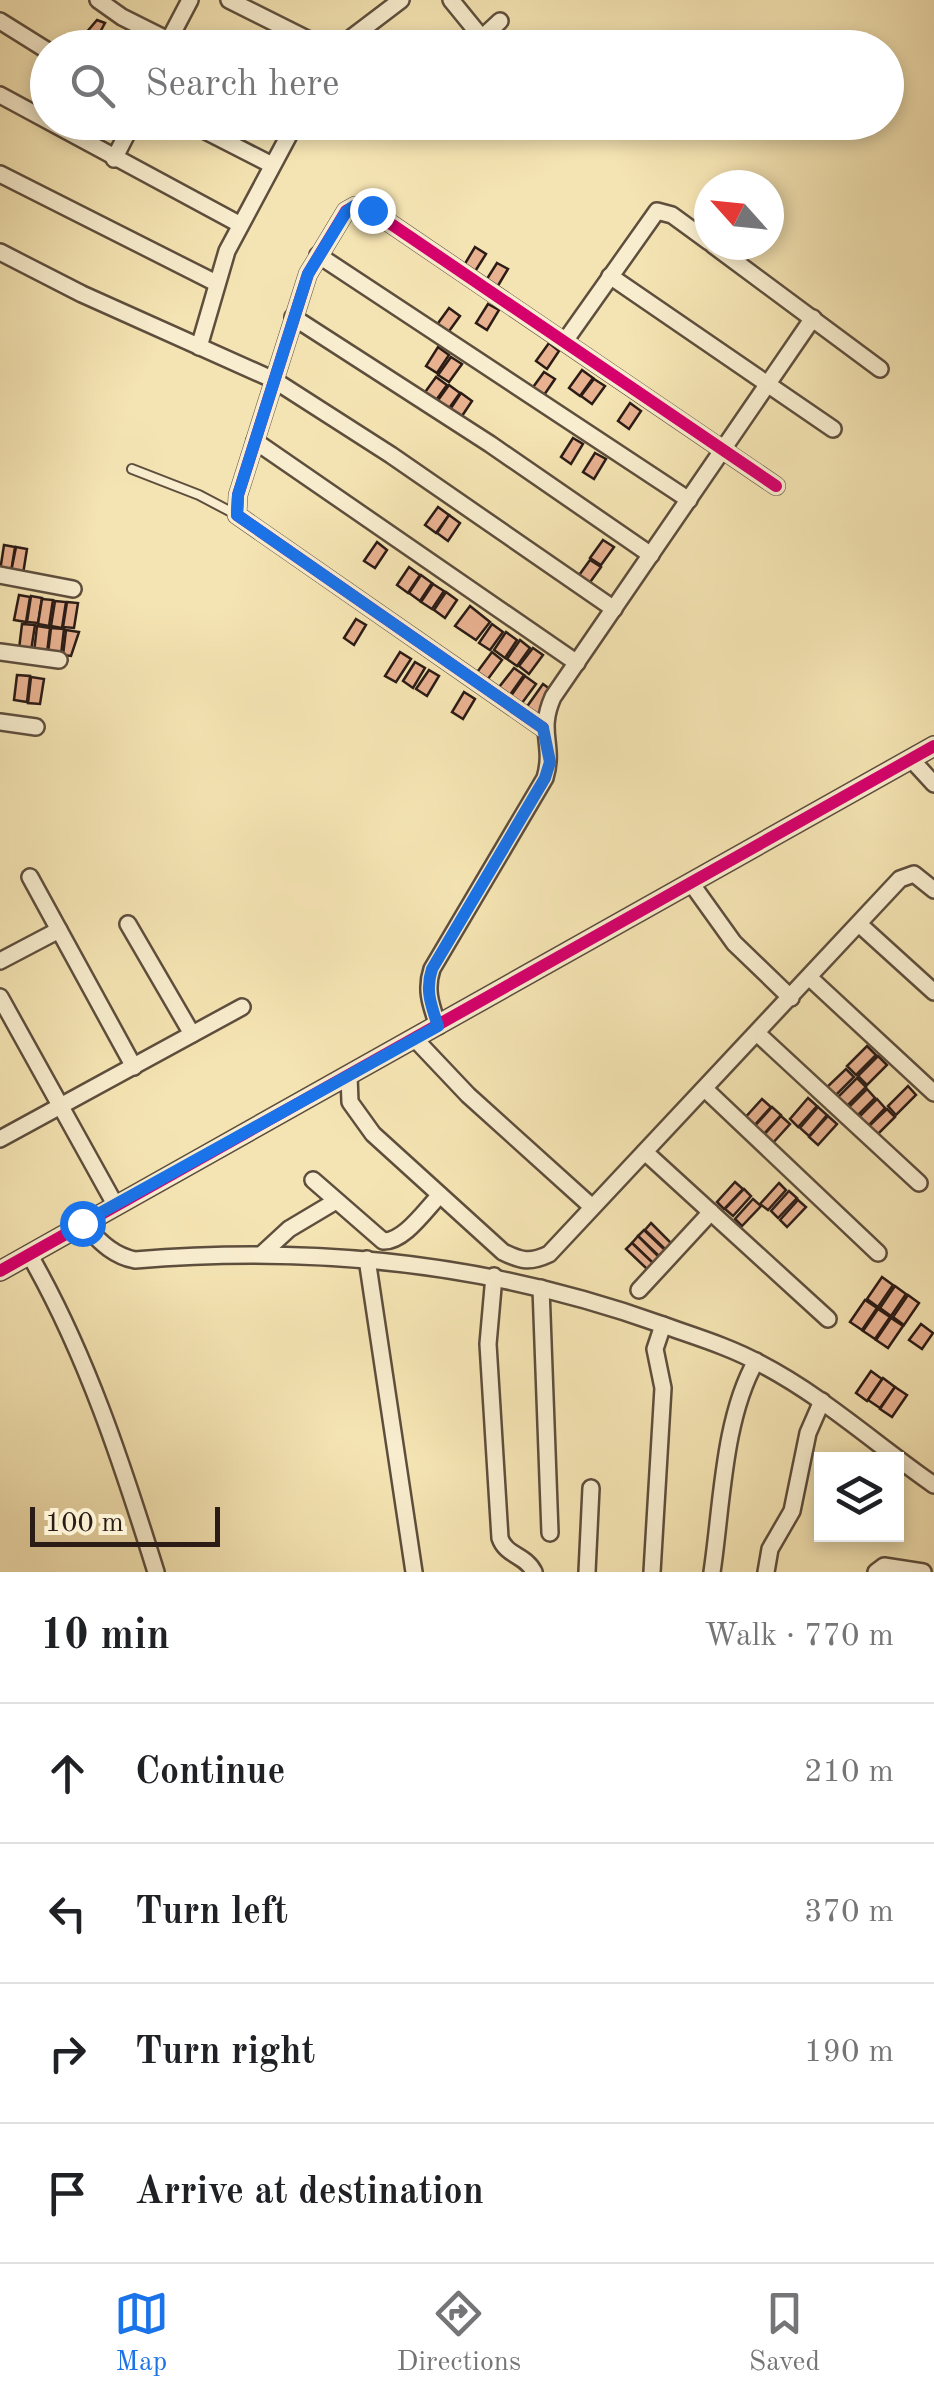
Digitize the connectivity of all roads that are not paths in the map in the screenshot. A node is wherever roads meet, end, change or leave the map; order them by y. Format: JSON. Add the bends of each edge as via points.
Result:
{"nodes":[{"id":1,"x":98,"y":0,"type":"edge"},
{"id":2,"x":190,"y":0,"type":"edge"},
{"id":3,"x":229,"y":0,"type":"edge"},
{"id":4,"x":400,"y":0,"type":"edge"},
{"id":5,"x":451,"y":0,"type":"edge"},
{"id":6,"x":0,"y":21,"type":"edge"},
{"id":7,"x":500,"y":21,"type":"dead end"},
{"id":8,"x":149,"y":30,"type":"edge"},
{"id":9,"x":180,"y":30,"type":"edge"},
{"id":10,"x":289,"y":30,"type":"edge"},
{"id":11,"x":362,"y":30,"type":"edge"},
{"id":12,"x":468,"y":30,"type":"edge"},
{"id":13,"x":490,"y":30,"type":"edge"},
{"id":14,"x":30,"y":40,"type":"edge"},
{"id":15,"x":0,"y":95,"type":"edge"},
{"id":16,"x":30,"y":112,"type":"edge"},
{"id":17,"x":81,"y":140,"type":"edge"},
{"id":18,"x":124,"y":140,"type":"edge"},
{"id":19,"x":223,"y":140,"type":"edge"},
{"id":20,"x":286,"y":140,"type":"edge"},
{"id":21,"x":114,"y":158,"type":"junction"},
{"id":22,"x":272,"y":165,"type":"junction"},
{"id":23,"x":0,"y":174,"type":"edge"},
{"id":24,"x":239,"y":224,"type":"junction"},
{"id":25,"x":694,"y":231,"type":"edge"},
{"id":26,"x":0,"y":252,"type":"edge"},
{"id":27,"x":318,"y":255,"type":"junction"},
{"id":28,"x":734,"y":260,"type":"edge"},
{"id":29,"x":610,"y":276,"type":"junction"},
{"id":30,"x":216,"y":283,"type":"junction"},
{"id":31,"x":294,"y":317,"type":"junction"},
{"id":32,"x":813,"y":318,"type":"junction"},
{"id":33,"x":565,"y":341,"type":"junction"},
{"id":34,"x":200,"y":347,"type":"junction"},
{"id":35,"x":880,"y":369,"type":"dead end"},
{"id":36,"x":274,"y":380,"type":"junction"},
{"id":37,"x":768,"y":384,"type":"junction"},
{"id":38,"x":834,"y":429,"type":"dead end"},
{"id":39,"x":255,"y":440,"type":"junction"},
{"id":40,"x":724,"y":450,"type":"junction"},
{"id":41,"x":132,"y":469,"type":"dead end"},
{"id":42,"x":776,"y":486,"type":"dead end"},
{"id":43,"x":689,"y":500,"type":"junction"},
{"id":44,"x":237,"y":515,"type":"junction"},
{"id":45,"x":651,"y":555,"type":"junction"},
{"id":46,"x":0,"y":576,"type":"edge"},
{"id":47,"x":73,"y":589,"type":"dead end"},
{"id":48,"x":614,"y":609,"type":"junction"},
{"id":49,"x":0,"y":652,"type":"edge"},
{"id":50,"x":59,"y":660,"type":"dead end"},
{"id":51,"x":577,"y":663,"type":"junction"},
{"id":52,"x":0,"y":722,"type":"edge"},
{"id":53,"x":36,"y":727,"type":"dead end"},
{"id":54,"x":543,"y":728,"type":"junction"},
{"id":55,"x":934,"y":746,"type":"edge"},
{"id":56,"x":924,"y":773,"type":"edge"},
{"id":57,"x":30,"y":878,"type":"dead end"},
{"id":58,"x":934,"y":890,"type":"edge"},
{"id":59,"x":698,"y":896,"type":"junction"},
{"id":60,"x":128,"y":924,"type":"dead end"},
{"id":61,"x":859,"y":924,"type":"junction"},
{"id":62,"x":59,"y":930,"type":"junction"},
{"id":63,"x":0,"y":961,"type":"edge"},
{"id":64,"x":810,"y":978,"type":"junction"},
{"id":65,"x":934,"y":992,"type":"edge"},
{"id":66,"x":0,"y":997,"type":"edge"},
{"id":67,"x":791,"y":998,"type":"junction"},
{"id":68,"x":242,"y":1007,"type":"dead end"},
{"id":69,"x":438,"y":1026,"type":"junction"},
{"id":70,"x":192,"y":1034,"type":"junction"},
{"id":71,"x":758,"y":1034,"type":"junction"},
{"id":72,"x":415,"y":1039,"type":"junction"},
{"id":73,"x":134,"y":1067,"type":"junction"},
{"id":74,"x":348,"y":1076,"type":"junction"},
{"id":75,"x":706,"y":1090,"type":"junction"},
{"id":76,"x":934,"y":1093,"type":"edge"},
{"id":77,"x":62,"y":1106,"type":"junction"},
{"id":78,"x":0,"y":1140,"type":"edge"},
{"id":79,"x":645,"y":1152,"type":"junction"},
{"id":80,"x":312,"y":1180,"type":"dead end"},
{"id":81,"x":918,"y":1183,"type":"dead end"},
{"id":82,"x":440,"y":1195,"type":"junction"},
{"id":83,"x":336,"y":1201,"type":"junction"},
{"id":84,"x":116,"y":1206,"type":"junction"},
{"id":85,"x":591,"y":1206,"type":"junction"},
{"id":86,"x":711,"y":1212,"type":"junction"},
{"id":87,"x":82,"y":1223,"type":"junction"},
{"id":88,"x":263,"y":1253,"type":"junction"},
{"id":89,"x":878,"y":1253,"type":"dead end"},
{"id":90,"x":28,"y":1254,"type":"junction"},
{"id":91,"x":367,"y":1259,"type":"junction"},
{"id":92,"x":0,"y":1271,"type":"edge"},
{"id":93,"x":494,"y":1276,"type":"junction"},
{"id":94,"x":541,"y":1288,"type":"junction"},
{"id":95,"x":639,"y":1290,"type":"dead end"},
{"id":96,"x":828,"y":1319,"type":"dead end"},
{"id":97,"x":663,"y":1325,"type":"junction"},
{"id":98,"x":756,"y":1361,"type":"junction"},
{"id":99,"x":822,"y":1401,"type":"junction"},
{"id":100,"x":934,"y":1484,"type":"edge"},
{"id":101,"x":592,"y":1488,"type":"dead end"},
{"id":102,"x":550,"y":1534,"type":"dead end"},
{"id":103,"x":156,"y":1572,"type":"edge"},
{"id":104,"x":414,"y":1572,"type":"edge"},
{"id":105,"x":534,"y":1572,"type":"edge"},
{"id":106,"x":587,"y":1572,"type":"edge"},
{"id":107,"x":652,"y":1572,"type":"edge"},
{"id":108,"x":712,"y":1572,"type":"edge"},
{"id":109,"x":766,"y":1572,"type":"edge"},
{"id":110,"x":876,"y":1572,"type":"edge"},
{"id":111,"x":923,"y":1572,"type":"edge"}],
"edges":[{"from":1,"to":8,"type":"street"},
{"from":2,"to":9,"type":"street"},
{"from":3,"to":10,"type":"street"},
{"from":4,"to":11,"type":"street"},
{"from":5,"to":12,"type":"street"},
{"from":6,"to":14,"type":"street"},
{"from":7,"to":13,"type":"street"},
{"from":15,"to":16,"type":"street"},
{"from":17,"to":21,"type":"street"},
{"from":18,"to":21,"type":"street"},
{"from":19,"to":22,"type":"street"},
{"from":20,"to":22,"type":"street"},
{"from":21,"to":24,"type":"street"},
{"from":22,"to":24,"type":"street"},
{"from":23,"to":30,"type":"street"},
{"from":24,"to":30,"type":"street"},
{"from":25,"to":29,"type":"street","via":[[657,211]]},
{"from":26,"to":34,"type":"street"},
{"from":27,"to":31,"type":"street"},
{"from":27,"to":33,"type":"street","via":[[346,212],[362,207]]},
{"from":27,"to":43,"type":"street"},
{"from":28,"to":32,"type":"street"},
{"from":29,"to":33,"type":"street"},
{"from":29,"to":37,"type":"street"},
{"from":30,"to":34,"type":"street"},
{"from":31,"to":36,"type":"street"},
{"from":31,"to":45,"type":"street"},
{"from":32,"to":35,"type":"street"},
{"from":32,"to":37,"type":"street"},
{"from":33,"to":40,"type":"street"},
{"from":34,"to":36,"type":"street"},
{"from":36,"to":39,"type":"street"},
{"from":36,"to":48,"type":"street"},
{"from":37,"to":38,"type":"street"},
{"from":37,"to":40,"type":"street"},
{"from":39,"to":44,"type":"street"},
{"from":39,"to":51,"type":"street"},
{"from":40,"to":42,"type":"street"},
{"from":40,"to":43,"type":"street"},
{"from":41,"to":44,"type":"lane"},
{"from":43,"to":45,"type":"street"},
{"from":44,"to":54,"type":"street"},
{"from":45,"to":48,"type":"street"},
{"from":46,"to":47,"type":"street"},
{"from":48,"to":51,"type":"street"},
{"from":49,"to":50,"type":"street"},
{"from":51,"to":54,"type":"street","via":[[553,697]]},
{"from":52,"to":53,"type":"street"},
{"from":54,"to":69,"type":"street","via":[[550,762],[545,778],[432,969],[428,998]]},
{"from":55,"to":56,"type":"street"},
{"from":56,"to":59,"type":"street"},
{"from":57,"to":62,"type":"street"},
{"from":58,"to":61,"type":"street","via":[[920,876],[906,875]]},
{"from":59,"to":67,"type":"street"},
{"from":59,"to":69,"type":"street"},
{"from":60,"to":70,"type":"street"},
{"from":61,"to":64,"type":"street"},
{"from":61,"to":65,"type":"street"},
{"from":62,"to":63,"type":"street"},
{"from":62,"to":73,"type":"street"},
{"from":64,"to":67,"type":"street"},
{"from":64,"to":76,"type":"street"},
{"from":66,"to":77,"type":"street"},
{"from":67,"to":71,"type":"street"},
{"from":68,"to":70,"type":"street"},
{"from":69,"to":72,"type":"street"},
{"from":70,"to":73,"type":"street"},
{"from":71,"to":75,"type":"street"},
{"from":71,"to":81,"type":"street"},
{"from":72,"to":74,"type":"street"},
{"from":72,"to":85,"type":"street"},
{"from":73,"to":77,"type":"street"},
{"from":74,"to":82,"type":"street","via":[[358,1116]]},
{"from":74,"to":84,"type":"street"},
{"from":75,"to":79,"type":"street"},
{"from":75,"to":89,"type":"street"},
{"from":77,"to":78,"type":"street"},
{"from":77,"to":84,"type":"street"},
{"from":79,"to":85,"type":"street"},
{"from":79,"to":86,"type":"street"},
{"from":80,"to":83,"type":"street"},
{"from":82,"to":83,"type":"street","via":[[392,1242]]},
{"from":82,"to":85,"type":"street","via":[[520,1261],[549,1254]]},
{"from":83,"to":88,"type":"street"},
{"from":84,"to":87,"type":"street"},
{"from":86,"to":95,"type":"street"},
{"from":86,"to":96,"type":"street"},
{"from":87,"to":88,"type":"street","via":[[107,1248],[135,1260]]},
{"from":87,"to":90,"type":"street"},
{"from":88,"to":91,"type":"street"},
{"from":90,"to":92,"type":"street"},
{"from":90,"to":103,"type":"street","via":[[69,1328],[102,1409]]},
{"from":91,"to":93,"type":"street"},
{"from":91,"to":104,"type":"street"},
{"from":93,"to":94,"type":"street"},
{"from":93,"to":105,"type":"street","via":[[488,1344],[500,1538]]},
{"from":94,"to":97,"type":"street"},
{"from":94,"to":102,"type":"street"},
{"from":97,"to":98,"type":"street"},
{"from":97,"to":107,"type":"street","via":[[655,1349],[663,1388]]},
{"from":98,"to":99,"type":"street"},
{"from":98,"to":108,"type":"street","via":[[735,1411]]},
{"from":99,"to":100,"type":"street"},
{"from":99,"to":109,"type":"street","via":[[808,1433],[792,1511],[770,1549]]},
{"from":101,"to":106,"type":"street"},
{"from":110,"to":111,"type":"street","via":[[884,1566]]}]}
